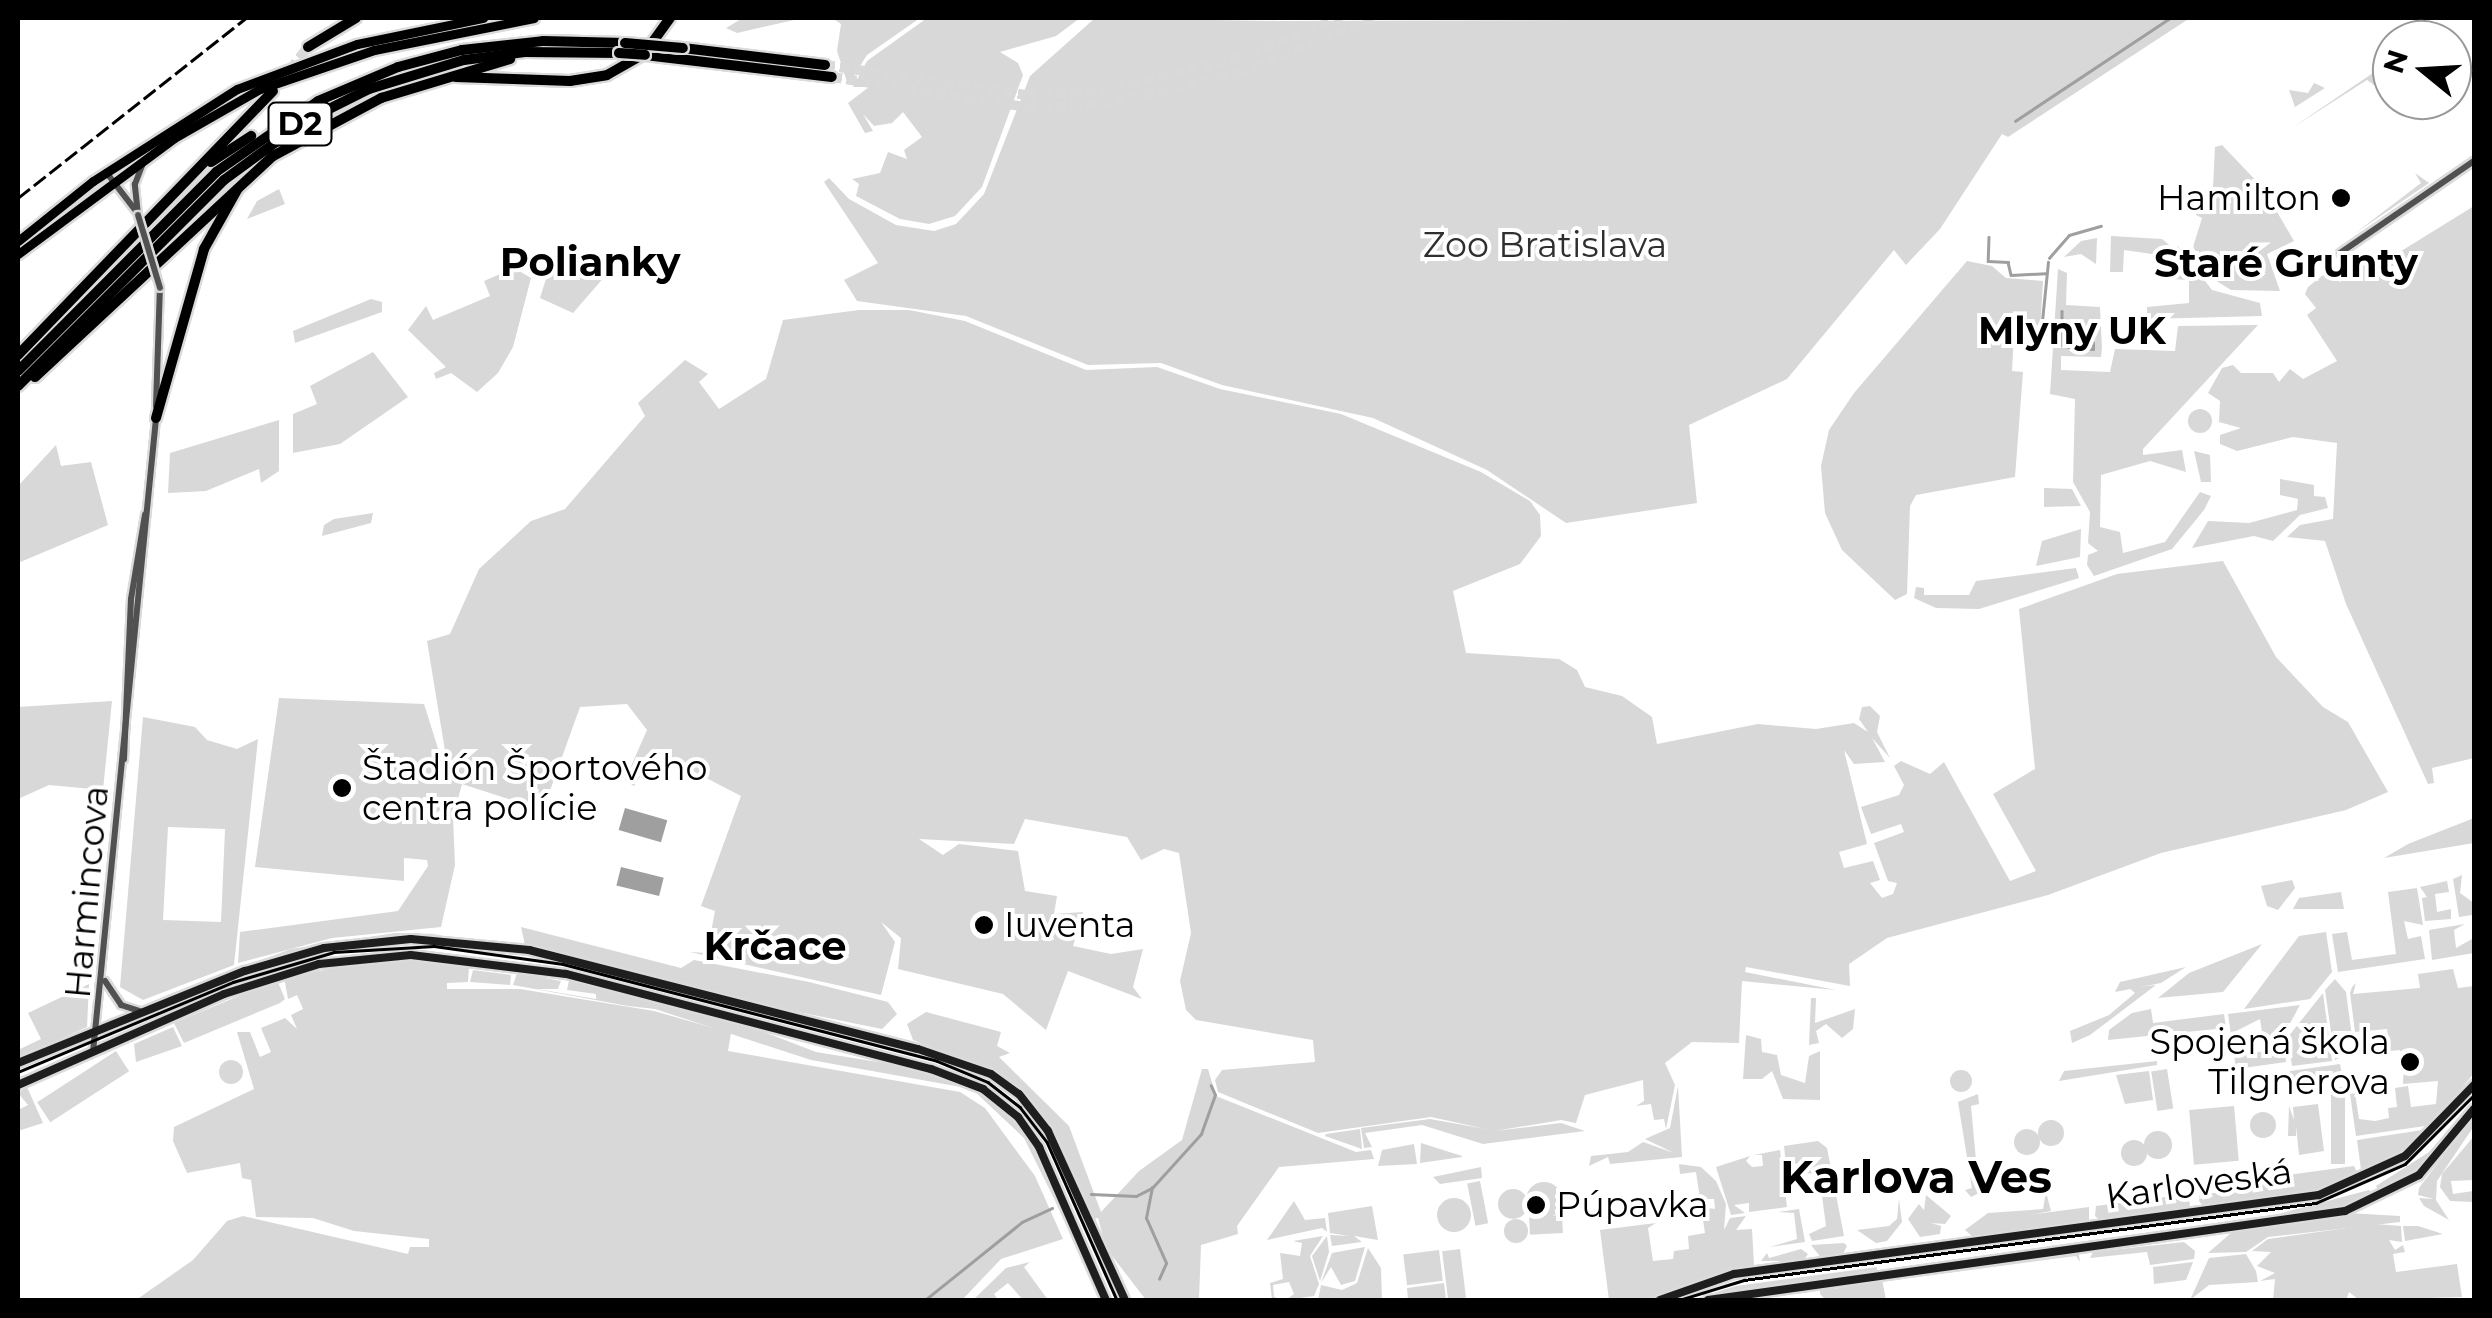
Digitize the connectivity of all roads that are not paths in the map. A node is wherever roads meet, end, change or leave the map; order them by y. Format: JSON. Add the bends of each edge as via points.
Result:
{"nodes":[{"id":1,"x":356,"y":18,"type":"edge"},
{"id":2,"x":483,"y":18,"type":"edge"},
{"id":3,"x":534,"y":18,"type":"edge"},
{"id":4,"x":670,"y":18,"type":"edge"},
{"id":5,"x":308,"y":48,"type":"tunnel mouth"},
{"id":6,"x":622,"y":48,"type":"junction"},
{"id":7,"x":526,"y":52,"type":"junction"},
{"id":8,"x":681,"y":54,"type":"junction"},
{"id":9,"x":825,"y":65,"type":"tunnel mouth"},
{"id":10,"x":832,"y":77,"type":"tunnel mouth"},
{"id":11,"x":426,"y":83,"type":"junction"},
{"id":12,"x":273,"y":91,"type":"dead end"},
{"id":13,"x":271,"y":130,"type":"junction"},
{"id":14,"x":144,"y":160,"type":"junction"},
{"id":15,"x":2474,"y":161,"type":"edge"},
{"id":16,"x":254,"y":170,"type":"junction"},
{"id":17,"x":106,"y":172,"type":"junction"},
{"id":18,"x":114,"y":182,"type":"junction"},
{"id":19,"x":184,"y":183,"type":"junction"},
{"id":20,"x":138,"y":215,"type":"junction"},
{"id":21,"x":18,"y":241,"type":"edge"},
{"id":22,"x":2340,"y":253,"type":"dead end"},
{"id":23,"x":18,"y":254,"type":"edge"},
{"id":24,"x":21,"y":350,"type":"edge"},
{"id":25,"x":18,"y":371,"type":"edge"},
{"id":26,"x":18,"y":387,"type":"edge"},
{"id":27,"x":156,"y":418,"type":"junction"},
{"id":28,"x":104,"y":980,"type":"junction"},
{"id":29,"x":139,"y":1011,"type":"junction"},
{"id":30,"x":99,"y":1028,"type":"junction"},
{"id":31,"x":119,"y":1042,"type":"junction"},
{"id":32,"x":92,"y":1053,"type":"junction"},
{"id":33,"x":18,"y":1063,"type":"edge"},
{"id":34,"x":18,"y":1085,"type":"edge"},
{"id":35,"x":2474,"y":1085,"type":"edge"},
{"id":36,"x":2474,"y":1109,"type":"edge"},
{"id":37,"x":2094,"y":1226,"type":"junction"},
{"id":38,"x":2089,"y":1246,"type":"junction"},
{"id":39,"x":1106,"y":1300,"type":"edge"},
{"id":40,"x":1125,"y":1300,"type":"edge"},
{"id":41,"x":1660,"y":1300,"type":"edge"},
{"id":42,"x":1708,"y":1300,"type":"edge"}],
"edges":[{"from":1,"to":5,"type":"highway"},
{"from":2,"to":17,"type":"main road","via":[[357,44],[274,72],[205,106]]},
{"from":3,"to":14,"type":"main road","via":[[311,68],[231,103]]},
{"from":4,"to":11,"type":"highway","via":[[644,54],[606,75],[570,81],[482,75]]},
{"from":6,"to":7,"type":"highway","number":"D2"},
{"from":6,"to":8,"type":"highway","number":"D2","bridge":true},
{"from":6,"to":13,"type":"highway","number":"D2","via":[[527,41],[432,57],[352,84]]},
{"from":7,"to":11,"type":"highway"},
{"from":7,"to":26,"type":"highway","number":"D2","via":[[402,77],[272,141],[195,206]]},
{"from":8,"to":9,"type":"highway","number":"D2"},
{"from":8,"to":10,"type":"highway","number":"D2"},
{"from":11,"to":16,"type":"highway","via":[[337,118]]},
{"from":12,"to":19,"type":"highway"},
{"from":13,"to":19,"type":"highway"},
{"from":13,"to":25,"type":"highway","number":"D2","via":[[187,199]]},
{"from":14,"to":18,"type":"main road"},
{"from":14,"to":20,"type":"street","via":[[135,184]]},
{"from":15,"to":22,"type":"street"},
{"from":16,"to":26,"type":"highway","via":[[100,321]]},
{"from":16,"to":27,"type":"highway","via":[[204,249]]},
{"from":17,"to":18,"type":"street","name":"Harmincova"},
{"from":17,"to":21,"type":"main road"},
{"from":18,"to":20,"type":"street","name":"Harmincova"},
{"from":18,"to":23,"type":"main road"},
{"from":19,"to":24,"type":"highway"},
{"from":20,"to":27,"type":"street","name":"Harmincova","bridge":true,"via":[[160,288]]},
{"from":27,"to":28,"type":"street","name":"Harmincova"},
{"from":28,"to":29,"type":"street","via":[[121,1004]]},
{"from":28,"to":30,"type":"street","name":"Harmincova"},
{"from":29,"to":30,"type":"main road"},
{"from":29,"to":40,"type":"main road","via":[[300,954],[375,941],[446,940],[529,950],[896,1043],[979,1068],[1028,1104],[1056,1144]]},
{"from":30,"to":31,"type":"street","name":"Harmincova"},
{"from":30,"to":32,"type":"street","name":"Harmincova"},
{"from":30,"to":33,"type":"main road"},
{"from":31,"to":32,"type":"main road"},
{"from":31,"to":39,"type":"main road","via":[[279,974],[411,955],[582,978],[904,1062],[972,1083],[1018,1117],[1048,1165]]},
{"from":32,"to":34,"type":"main road"},
{"from":35,"to":37,"type":"main road","name":"Karloveská","via":[[2417,1148],[2350,1186]]},
{"from":36,"to":38,"type":"main road","name":"Karloveská","via":[[2420,1175],[2373,1203]]},
{"from":37,"to":38,"type":"main road"},
{"from":37,"to":41,"type":"main road","name":"Karloveská","via":[[1734,1274]]},
{"from":38,"to":42,"type":"main road","name":"Karloveská"}]}
